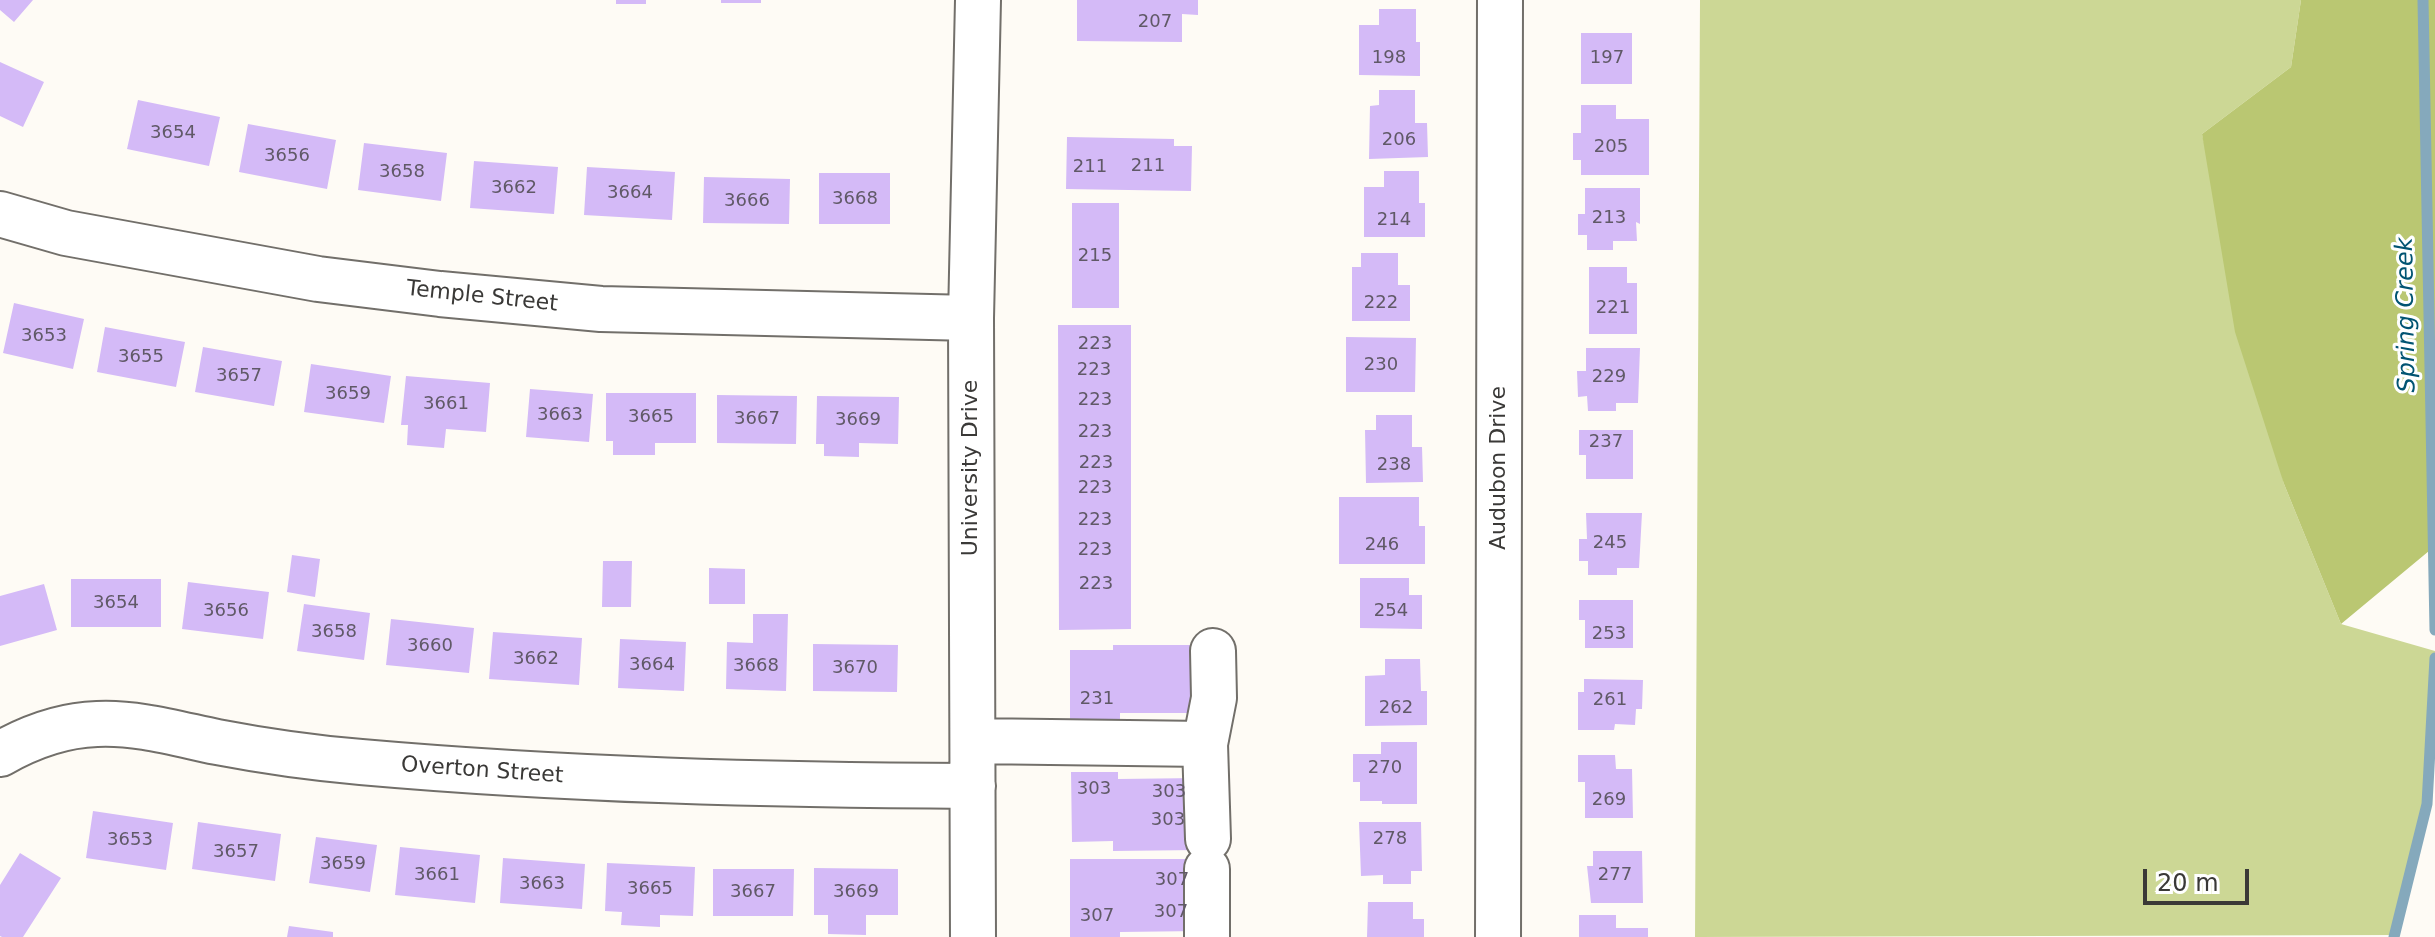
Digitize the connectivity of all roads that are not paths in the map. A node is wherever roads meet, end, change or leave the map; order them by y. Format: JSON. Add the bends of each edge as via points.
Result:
{"nodes":[{"id":1,"x":978,"y":0,"type":"edge"},
{"id":2,"x":1500,"y":0,"type":"edge"},
{"id":3,"x":0,"y":214,"type":"edge"},
{"id":4,"x":971,"y":318,"type":"junction"},
{"id":5,"x":1213,"y":651,"type":"dead end"},
{"id":6,"x":973,"y":741,"type":"junction"},
{"id":7,"x":1205,"y":744,"type":"junction"},
{"id":8,"x":0,"y":754,"type":"edge"},
{"id":9,"x":973,"y":786,"type":"junction"},
{"id":10,"x":973,"y":937,"type":"edge"},
{"id":11,"x":1207,"y":937,"type":"edge"},
{"id":12,"x":1498,"y":937,"type":"edge"}],
"edges":[{"from":1,"to":4,"type":"street","name":"University Drive"},
{"from":2,"to":12,"type":"street","name":"Audubon Drive"},
{"from":3,"to":4,"type":"street","name":"Temple Street","via":[[66,233],[318,279],[440,294],[601,309]]},
{"from":4,"to":6,"type":"street","name":"University Drive"},
{"from":5,"to":7,"type":"street","via":[[1214,698]]},
{"from":6,"to":7,"type":"street"},
{"from":6,"to":9,"type":"street","name":"University Drive"},
{"from":7,"to":11,"type":"street"},
{"from":8,"to":9,"type":"street","name":"Overton Street","via":[[60,728],[99,724],[357,762],[527,776]]},
{"from":9,"to":10,"type":"street","name":"University Drive"}]}
